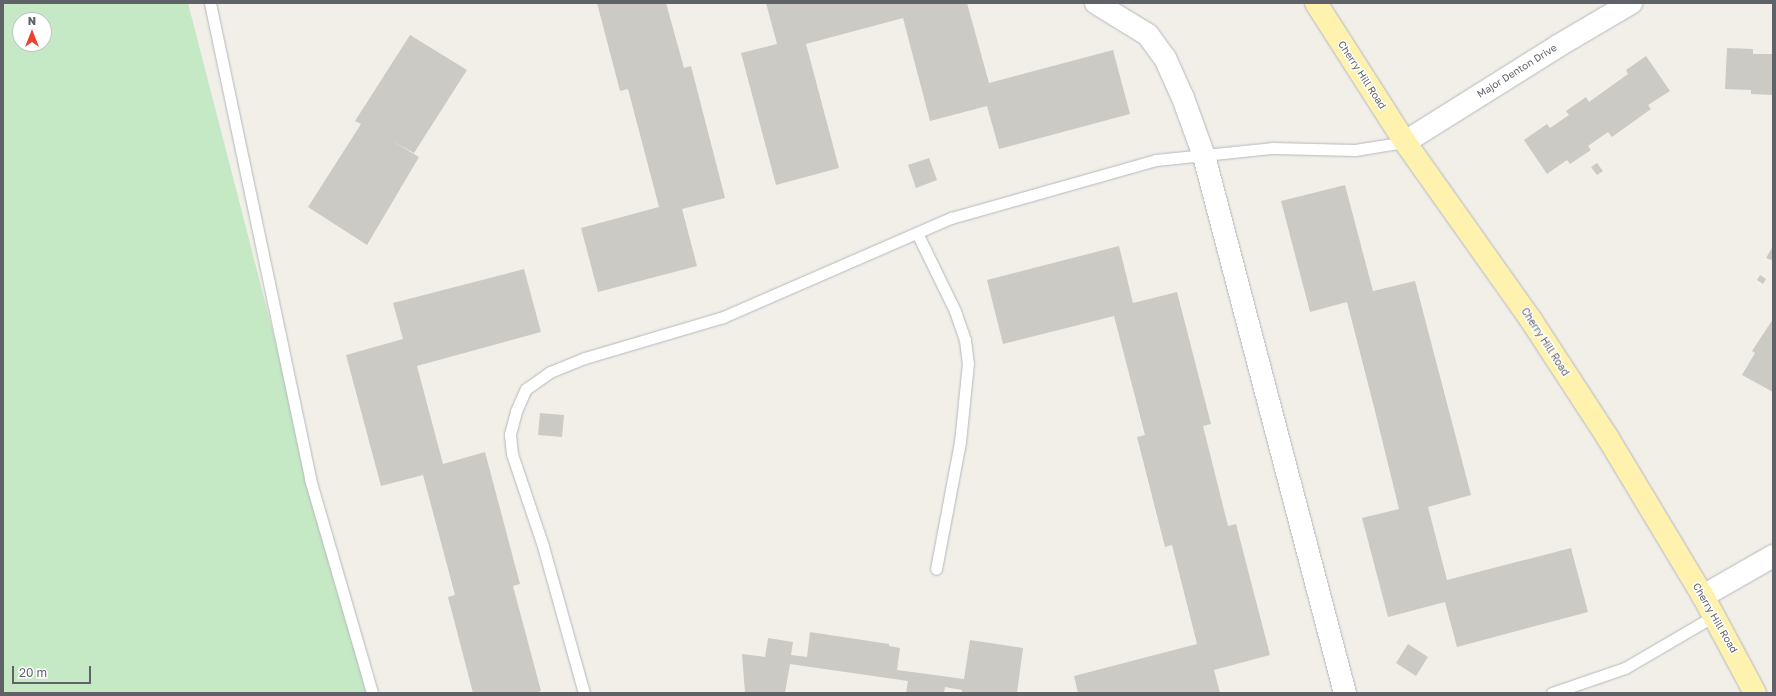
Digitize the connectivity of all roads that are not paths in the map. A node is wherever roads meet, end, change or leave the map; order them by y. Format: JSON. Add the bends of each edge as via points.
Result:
{"nodes":[{"id":1,"x":210,"y":3,"type":"edge"},
{"id":2,"x":1096,"y":3,"type":"edge"},
{"id":3,"x":1631,"y":3,"type":"edge"},
{"id":4,"x":1317,"y":4,"type":"edge"},
{"id":5,"x":1405,"y":142,"type":"junction"},
{"id":6,"x":1204,"y":156,"type":"junction"},
{"id":7,"x":917,"y":233,"type":"junction"},
{"id":8,"x":1773,"y":556,"type":"edge"},
{"id":9,"x":936,"y":568,"type":"dead end"},
{"id":10,"x":1703,"y":596,"type":"junction"},
{"id":11,"x":1714,"y":616,"type":"junction"},
{"id":12,"x":372,"y":693,"type":"edge"},
{"id":13,"x":584,"y":693,"type":"edge"},
{"id":14,"x":1345,"y":693,"type":"edge"},
{"id":15,"x":1552,"y":693,"type":"edge"},
{"id":16,"x":1755,"y":693,"type":"edge"}],
"edges":[{"from":1,"to":12,"type":"lane","via":[[310,479]]},
{"from":2,"to":6,"type":"street","via":[[1148,35],[1165,58]]},
{"from":3,"to":5,"type":"street","name":"Major Denton Drive"},
{"from":4,"to":5,"type":"main road","name":"Cherry Hill Road"},
{"from":5,"to":6,"type":"lane","via":[[1355,150],[1273,148]]},
{"from":5,"to":10,"type":"main road","name":"Cherry Hill Road","via":[[1531,320],[1608,438]]},
{"from":6,"to":7,"type":"lane","via":[[1156,160],[951,218]]},
{"from":6,"to":14,"type":"street"},
{"from":7,"to":9,"type":"lane","via":[[955,311],[965,340],[968,363],[960,442]]},
{"from":7,"to":13,"type":"lane","via":[[723,317],[585,358],[550,372],[526,389],[516,411],[510,434],[512,454],[542,543]]},
{"from":8,"to":10,"type":"street"},
{"from":10,"to":11,"type":"main road","name":"Cherry Hill Road"},
{"from":11,"to":15,"type":"lane","via":[[1625,668]]},
{"from":11,"to":16,"type":"main road","name":"Cherry Hill Road"}]}
